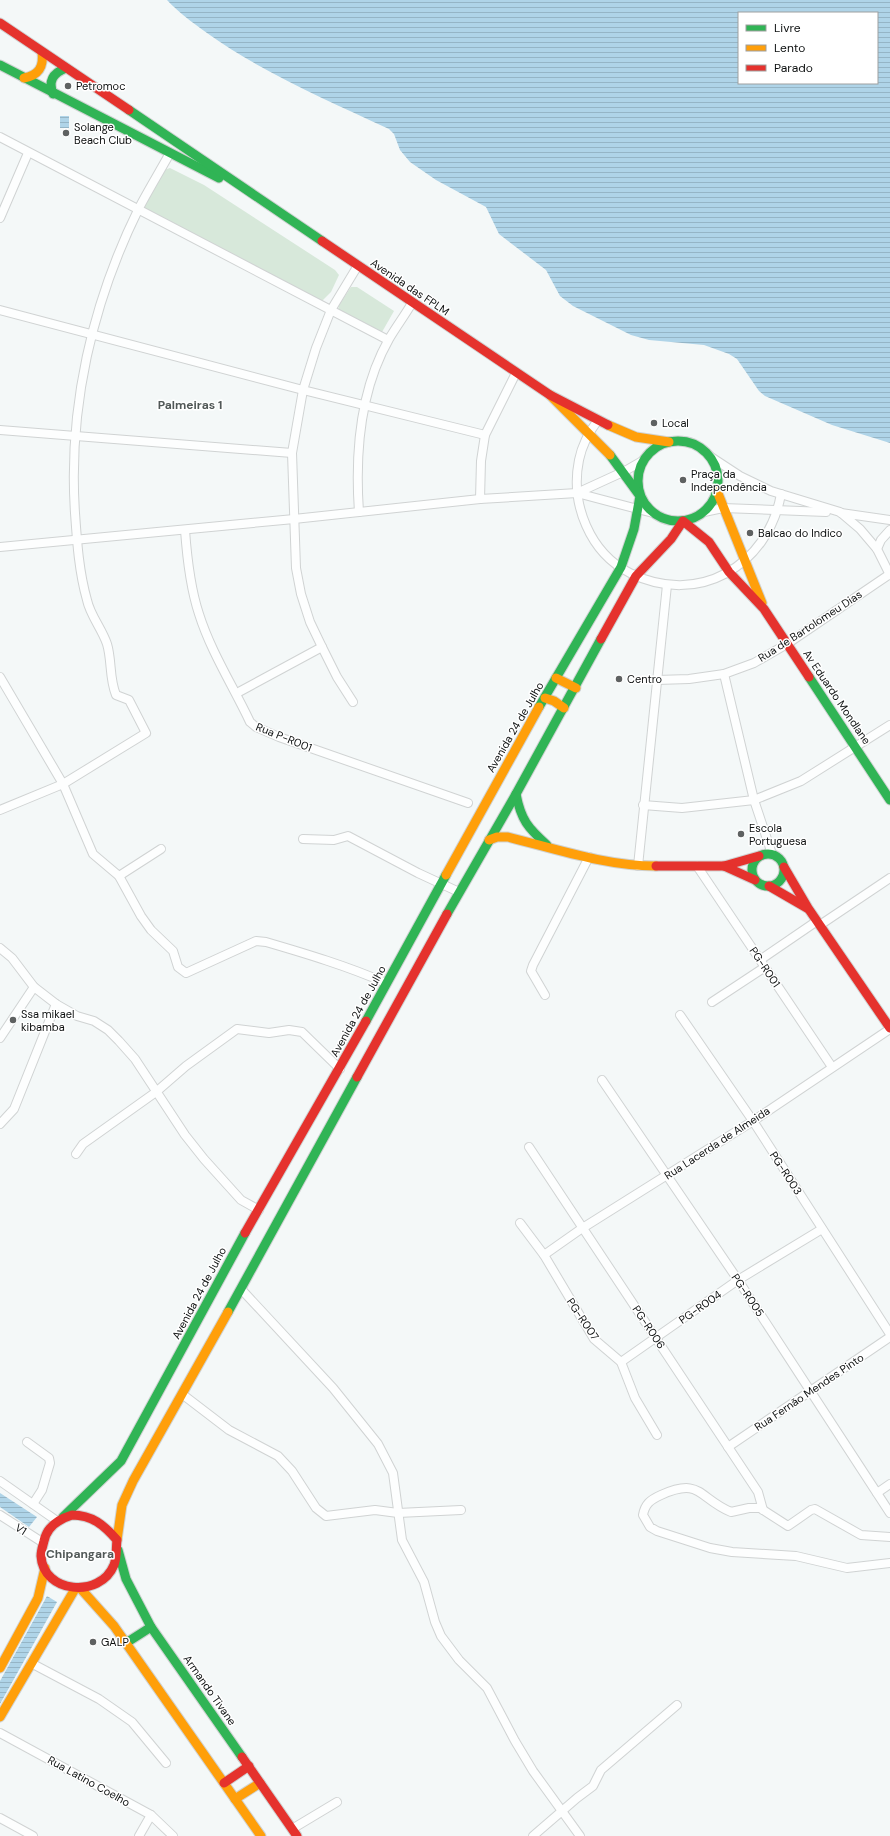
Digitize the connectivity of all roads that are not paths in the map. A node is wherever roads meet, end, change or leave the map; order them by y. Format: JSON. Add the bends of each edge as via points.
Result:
{"nodes":[{"id":1,"x":0,"y":23,"type":"edge"},
{"id":2,"x":42,"y":52,"type":"junction"},
{"id":3,"x":0,"y":65,"type":"edge"},
{"id":4,"x":66,"y":68,"type":"junction"},
{"id":5,"x":24,"y":78,"type":"junction"},
{"id":6,"x":53,"y":94,"type":"junction"},
{"id":7,"x":0,"y":137,"type":"edge"},
{"id":8,"x":28,"y":152,"type":"junction"},
{"id":9,"x":170,"y":153,"type":"junction"},
{"id":10,"x":258,"y":198,"type":"junction"},
{"id":11,"x":139,"y":209,"type":"junction"},
{"id":12,"x":0,"y":218,"type":"edge"},
{"id":13,"x":357,"y":267,"type":"junction"},
{"id":14,"x":412,"y":303,"type":"junction"},
{"id":15,"x":0,"y":310,"type":"edge"},
{"id":16,"x":331,"y":310,"type":"junction"},
{"id":17,"x":92,"y":334,"type":"junction"},
{"id":18,"x":388,"y":340,"type":"junction"},
{"id":19,"x":516,"y":373,"type":"junction"},
{"id":20,"x":303,"y":390,"type":"junction"},
{"id":21,"x":550,"y":395,"type":"junction"},
{"id":22,"x":365,"y":405,"type":"junction"},
{"id":23,"x":598,"y":420,"type":"junction"},
{"id":24,"x":0,"y":430,"type":"edge"},
{"id":25,"x":590,"y":432,"type":"junction"},
{"id":26,"x":485,"y":435,"type":"junction"},
{"id":27,"x":74,"y":436,"type":"junction"},
{"id":28,"x":669,"y":442,"type":"junction"},
{"id":29,"x":292,"y":453,"type":"junction"},
{"id":30,"x":708,"y":454,"type":"junction"},
{"id":31,"x":644,"y":460,"type":"junction"},
{"id":32,"x":625,"y":472,"type":"junction"},
{"id":33,"x":717,"y":491,"type":"junction"},
{"id":34,"x":577,"y":494,"type":"junction"},
{"id":35,"x":781,"y":494,"type":"junction"},
{"id":36,"x":640,"y":496,"type":"junction"},
{"id":37,"x":480,"y":499,"type":"junction"},
{"id":38,"x":723,"y":508,"type":"junction"},
{"id":39,"x":778,"y":509,"type":"junction"},
{"id":40,"x":638,"y":510,"type":"junction"},
{"id":41,"x":359,"y":512,"type":"junction"},
{"id":42,"x":704,"y":512,"type":"junction"},
{"id":43,"x":840,"y":512,"type":"junction"},
{"id":44,"x":653,"y":513,"type":"junction"},
{"id":45,"x":294,"y":519,"type":"junction"},
{"id":46,"x":890,"y":520,"type":"edge"},
{"id":47,"x":683,"y":521,"type":"junction"},
{"id":48,"x":185,"y":530,"type":"junction"},
{"id":49,"x":890,"y":530,"type":"edge"},
{"id":50,"x":77,"y":539,"type":"junction"},
{"id":51,"x":0,"y":547,"type":"edge"},
{"id":52,"x":877,"y":549,"type":"junction"},
{"id":53,"x":745,"y":562,"type":"junction"},
{"id":54,"x":621,"y":567,"type":"junction"},
{"id":55,"x":730,"y":572,"type":"junction"},
{"id":56,"x":890,"y":574,"type":"edge"},
{"id":57,"x":636,"y":576,"type":"junction"},
{"id":58,"x":667,"y":585,"type":"junction"},
{"id":59,"x":764,"y":609,"type":"junction"},
{"id":60,"x":787,"y":644,"type":"junction"},
{"id":61,"x":322,"y":647,"type":"junction"},
{"id":62,"x":724,"y":674,"type":"junction"},
{"id":63,"x":0,"y":677,"type":"edge"},
{"id":64,"x":556,"y":678,"type":"junction"},
{"id":65,"x":657,"y":680,"type":"junction"},
{"id":66,"x":576,"y":688,"type":"junction"},
{"id":67,"x":237,"y":693,"type":"junction"},
{"id":68,"x":545,"y":698,"type":"junction"},
{"id":69,"x":353,"y":702,"type":"dead end"},
{"id":70,"x":564,"y":708,"type":"junction"},
{"id":71,"x":890,"y":725,"type":"edge"},
{"id":72,"x":857,"y":748,"type":"junction"},
{"id":73,"x":63,"y":784,"type":"junction"},
{"id":74,"x":516,"y":794,"type":"junction"},
{"id":75,"x":754,"y":800,"type":"junction"},
{"id":76,"x":890,"y":800,"type":"edge"},
{"id":77,"x":468,"y":803,"type":"dead end"},
{"id":78,"x":643,"y":805,"type":"junction"},
{"id":79,"x":0,"y":810,"type":"edge"},
{"id":80,"x":304,"y":839,"type":"dead end"},
{"id":81,"x":489,"y":840,"type":"junction"},
{"id":82,"x":549,"y":846,"type":"junction"},
{"id":83,"x":161,"y":849,"type":"dead end"},
{"id":84,"x":772,"y":854,"type":"junction"},
{"id":85,"x":759,"y":856,"type":"junction"},
{"id":86,"x":589,"y":857,"type":"junction"},
{"id":87,"x":638,"y":866,"type":"junction"},
{"id":88,"x":697,"y":866,"type":"junction"},
{"id":89,"x":724,"y":866,"type":"junction"},
{"id":90,"x":784,"y":867,"type":"junction"},
{"id":91,"x":119,"y":876,"type":"junction"},
{"id":92,"x":890,"y":878,"type":"edge"},
{"id":93,"x":755,"y":880,"type":"junction"},
{"id":94,"x":442,"y":884,"type":"junction"},
{"id":95,"x":769,"y":886,"type":"junction"},
{"id":96,"x":459,"y":892,"type":"junction"},
{"id":97,"x":432,"y":902,"type":"junction"},
{"id":98,"x":808,"y":908,"type":"junction"},
{"id":99,"x":449,"y":911,"type":"junction"},
{"id":100,"x":819,"y":923,"type":"junction"},
{"id":101,"x":0,"y":948,"type":"edge"},
{"id":102,"x":763,"y":964,"type":"junction"},
{"id":103,"x":386,"y":984,"type":"junction"},
{"id":104,"x":34,"y":987,"type":"junction"},
{"id":105,"x":545,"y":995,"type":"dead end"},
{"id":106,"x":712,"y":1002,"type":"dead end"},
{"id":107,"x":56,"y":1004,"type":"junction"},
{"id":108,"x":680,"y":1015,"type":"dead end"},
{"id":109,"x":890,"y":1029,"type":"edge"},
{"id":110,"x":0,"y":1038,"type":"edge"},
{"id":111,"x":832,"y":1067,"type":"junction"},
{"id":112,"x":340,"y":1069,"type":"junction"},
{"id":113,"x":335,"y":1078,"type":"junction"},
{"id":114,"x":602,"y":1080,"type":"dead end"},
{"id":115,"x":352,"y":1086,"type":"junction"},
{"id":116,"x":156,"y":1092,"type":"junction"},
{"id":117,"x":334,"y":1098,"type":"junction"},
{"id":118,"x":753,"y":1121,"type":"junction"},
{"id":119,"x":0,"y":1124,"type":"edge"},
{"id":120,"x":529,"y":1147,"type":"dead end"},
{"id":121,"x":76,"y":1154,"type":"dead end"},
{"id":122,"x":667,"y":1175,"type":"junction"},
{"id":123,"x":258,"y":1210,"type":"junction"},
{"id":124,"x":520,"y":1223,"type":"dead end"},
{"id":125,"x":822,"y":1228,"type":"junction"},
{"id":126,"x":581,"y":1229,"type":"junction"},
{"id":127,"x":544,"y":1255,"type":"junction"},
{"id":128,"x":738,"y":1280,"type":"junction"},
{"id":129,"x":242,"y":1290,"type":"junction"},
{"id":130,"x":890,"y":1334,"type":"edge"},
{"id":131,"x":890,"y":1337,"type":"edge"},
{"id":132,"x":657,"y":1338,"type":"junction"},
{"id":133,"x":621,"y":1362,"type":"junction"},
{"id":134,"x":811,"y":1390,"type":"junction"},
{"id":135,"x":182,"y":1394,"type":"junction"},
{"id":136,"x":657,"y":1435,"type":"dead end"},
{"id":137,"x":26,"y":1442,"type":"dead end"},
{"id":138,"x":728,"y":1447,"type":"junction"},
{"id":139,"x":0,"y":1481,"type":"edge"},
{"id":140,"x":890,"y":1484,"type":"edge"},
{"id":141,"x":877,"y":1492,"type":"junction"},
{"id":142,"x":33,"y":1504,"type":"junction"},
{"id":143,"x":460,"y":1510,"type":"dead end"},
{"id":144,"x":763,"y":1510,"type":"junction"},
{"id":145,"x":398,"y":1513,"type":"junction"},
{"id":146,"x":890,"y":1513,"type":"edge"},
{"id":147,"x":0,"y":1515,"type":"edge"},
{"id":148,"x":60,"y":1519,"type":"junction"},
{"id":149,"x":890,"y":1537,"type":"edge"},
{"id":150,"x":117,"y":1540,"type":"junction"},
{"id":151,"x":42,"y":1542,"type":"junction"},
{"id":152,"x":118,"y":1550,"type":"junction"},
{"id":153,"x":890,"y":1563,"type":"edge"},
{"id":154,"x":45,"y":1568,"type":"junction"},
{"id":155,"x":78,"y":1589,"type":"junction"},
{"id":156,"x":151,"y":1627,"type":"junction"},
{"id":157,"x":126,"y":1643,"type":"junction"},
{"id":158,"x":31,"y":1663,"type":"junction"},
{"id":159,"x":0,"y":1668,"type":"edge"},
{"id":160,"x":677,"y":1705,"type":"dead end"},
{"id":161,"x":0,"y":1717,"type":"edge"},
{"id":162,"x":0,"y":1732,"type":"edge"},
{"id":163,"x":166,"y":1763,"type":"dead end"},
{"id":164,"x":249,"y":1766,"type":"junction"},
{"id":165,"x":224,"y":1783,"type":"junction"},
{"id":166,"x":260,"y":1783,"type":"junction"},
{"id":167,"x":235,"y":1799,"type":"junction"},
{"id":168,"x":337,"y":1802,"type":"dead end"},
{"id":169,"x":561,"y":1812,"type":"junction"},
{"id":170,"x":150,"y":1815,"type":"junction"},
{"id":171,"x":0,"y":1818,"type":"edge"},
{"id":172,"x":294,"y":1833,"type":"edge"},
{"id":173,"x":33,"y":1836,"type":"edge"},
{"id":174,"x":139,"y":1836,"type":"edge"},
{"id":175,"x":173,"y":1836,"type":"edge"},
{"id":176,"x":261,"y":1836,"type":"edge"},
{"id":177,"x":533,"y":1836,"type":"edge"},
{"id":178,"x":580,"y":1836,"type":"edge"}],
"edges":[{"from":1,"to":2,"type":"street"},
{"from":2,"to":4,"type":"street"},
{"from":2,"to":5,"type":"street","via":[[41,71],[31,78]]},
{"from":3,"to":5,"type":"street"},
{"from":4,"to":6,"type":"street","via":[[58,70],[52,76],[50,85]]},
{"from":4,"to":10,"type":"street"},
{"from":5,"to":6,"type":"street"},
{"from":6,"to":9,"type":"street"},
{"from":7,"to":8,"type":"street"},
{"from":8,"to":11,"type":"street"},
{"from":8,"to":12,"type":"street"},
{"from":9,"to":10,"type":"street"},
{"from":9,"to":11,"type":"street"},
{"from":10,"to":13,"type":"street","name":"Avenida das FPLM"},
{"from":11,"to":16,"type":"street"},
{"from":11,"to":17,"type":"street","via":[[117,260]]},
{"from":13,"to":14,"type":"street","name":"Avenida das FPLM"},
{"from":13,"to":16,"type":"street"},
{"from":14,"to":18,"type":"street"},
{"from":14,"to":19,"type":"street","name":"Avenida das FPLM"},
{"from":15,"to":17,"type":"street"},
{"from":16,"to":18,"type":"street"},
{"from":16,"to":20,"type":"street"},
{"from":17,"to":20,"type":"street"},
{"from":17,"to":27,"type":"street","via":[[82,375]]},
{"from":18,"to":22,"type":"street"},
{"from":19,"to":21,"type":"street","name":"Avenida das FPLM"},
{"from":19,"to":26,"type":"street"},
{"from":20,"to":22,"type":"street"},
{"from":20,"to":29,"type":"street"},
{"from":21,"to":23,"type":"street","name":"Avenida das FPLM"},
{"from":21,"to":25,"type":"street","name":"Avenida das FPLM"},
{"from":22,"to":26,"type":"street"},
{"from":22,"to":41,"type":"street","via":[[358,458]]},
{"from":23,"to":25,"type":"street"},
{"from":23,"to":28,"type":"street","name":"Avenida das FPLM","via":[[636,437]]},
{"from":24,"to":27,"type":"street"},
{"from":25,"to":32,"type":"street","name":"Avenida das FPLM"},
{"from":25,"to":34,"type":"street","via":[[579,459]]},
{"from":26,"to":37,"type":"street","via":[[481,460]]},
{"from":27,"to":29,"type":"street"},
{"from":27,"to":50,"type":"street","via":[[73,480]]},
{"from":28,"to":30,"type":"street","via":[[690,443]]},
{"from":28,"to":31,"type":"street","via":[[659,446]]},
{"from":29,"to":45,"type":"street"},
{"from":30,"to":33,"type":"street","via":[[715,465]]},
{"from":30,"to":35,"type":"street","via":[[740,476]]},
{"from":31,"to":32,"type":"street"},
{"from":31,"to":36,"type":"street","via":[[638,478]]},
{"from":32,"to":34,"type":"street"},
{"from":32,"to":36,"type":"street","name":"Avenida das FPLM"},
{"from":33,"to":38,"type":"street"},
{"from":33,"to":42,"type":"street","via":[[712,503]]},
{"from":34,"to":37,"type":"street"},
{"from":34,"to":40,"type":"street"},
{"from":34,"to":54,"type":"street","via":[[581,513],[594,540],[605,554]]},
{"from":35,"to":39,"type":"street"},
{"from":35,"to":43,"type":"street"},
{"from":36,"to":40,"type":"street","name":"Avenida 24 de Julho"},
{"from":36,"to":44,"type":"street"},
{"from":37,"to":41,"type":"street"},
{"from":38,"to":39,"type":"street"},
{"from":38,"to":42,"type":"street"},
{"from":38,"to":53,"type":"street"},
{"from":39,"to":43,"type":"street"},
{"from":39,"to":53,"type":"street","via":[[771,528],[758,549]]},
{"from":40,"to":44,"type":"street"},
{"from":40,"to":54,"type":"street","name":"Avenida 24 de Julho"},
{"from":41,"to":45,"type":"street"},
{"from":42,"to":47,"type":"street"},
{"from":43,"to":46,"type":"street"},
{"from":43,"to":52,"type":"street","via":[[860,529]]},
{"from":44,"to":47,"type":"street","via":[[662,518]]},
{"from":45,"to":48,"type":"street"},
{"from":45,"to":61,"type":"street","via":[[298,579],[310,622]]},
{"from":47,"to":55,"type":"street","via":[[709,542]]},
{"from":47,"to":57,"type":"street","name":"Avenida 24 de Julho"},
{"from":48,"to":50,"type":"street"},
{"from":48,"to":67,"type":"street","name":"Rua P-R001","via":[[192,591],[199,615],[220,664]]},
{"from":49,"to":52,"type":"street"},
{"from":50,"to":51,"type":"street"},
{"from":50,"to":73,"type":"street","via":[[87,602],[107,646],[115,692],[129,700],[146,733]]},
{"from":52,"to":56,"type":"street"},
{"from":53,"to":55,"type":"street"},
{"from":53,"to":59,"type":"street"},
{"from":54,"to":57,"type":"street"},
{"from":54,"to":64,"type":"street","name":"Avenida 24 de Julho"},
{"from":55,"to":58,"type":"street","via":[[710,581]]},
{"from":55,"to":59,"type":"street"},
{"from":56,"to":60,"type":"street","name":"Rua de Bartolomeu Dias"},
{"from":57,"to":58,"type":"street"},
{"from":57,"to":66,"type":"street","name":"Avenida 24 de Julho"},
{"from":58,"to":65,"type":"street"},
{"from":59,"to":60,"type":"street","name":"Av Eduardo Mondlane"},
{"from":60,"to":62,"type":"street","name":"Rua de Bartolomeu Dias","via":[[754,663]]},
{"from":60,"to":72,"type":"street","name":"Av Eduardo Mondlane"},
{"from":61,"to":67,"type":"street"},
{"from":61,"to":69,"type":"street","via":[[336,677]]},
{"from":62,"to":65,"type":"street","name":"Rua de Bartolomeu Dias"},
{"from":62,"to":75,"type":"street"},
{"from":63,"to":73,"type":"street"},
{"from":64,"to":66,"type":"street"},
{"from":64,"to":68,"type":"street","name":"Avenida 24 de Julho"},
{"from":65,"to":78,"type":"street"},
{"from":66,"to":70,"type":"street","name":"Avenida 24 de Julho"},
{"from":67,"to":77,"type":"street","name":"Rua P-R001","via":[[250,722],[256,727]]},
{"from":68,"to":70,"type":"street"},
{"from":68,"to":94,"type":"street","name":"Avenida 24 de Julho"},
{"from":70,"to":74,"type":"street","name":"Avenida 24 de Julho"},
{"from":71,"to":72,"type":"street"},
{"from":72,"to":75,"type":"street","via":[[801,781]]},
{"from":72,"to":76,"type":"street","name":"Av Eduardo Mondlane"},
{"from":73,"to":79,"type":"street"},
{"from":73,"to":91,"type":"street","via":[[93,854]]},
{"from":74,"to":81,"type":"street","name":"Avenida 24 de Julho"},
{"from":74,"to":82,"type":"street","via":[[519,812],[525,825]]},
{"from":75,"to":78,"type":"street","via":[[682,808]]},
{"from":75,"to":84,"type":"street"},
{"from":78,"to":87,"type":"street"},
{"from":80,"to":94,"type":"street","via":[[334,840],[348,836]]},
{"from":81,"to":82,"type":"street","via":[[508,837]]},
{"from":81,"to":96,"type":"street","name":"Avenida 24 de Julho"},
{"from":82,"to":86,"type":"street"},
{"from":83,"to":91,"type":"street"},
{"from":84,"to":85,"type":"street"},
{"from":84,"to":90,"type":"street","via":[[780,859]]},
{"from":85,"to":89,"type":"street"},
{"from":85,"to":93,"type":"street","via":[[752,865]]},
{"from":86,"to":87,"type":"street"},
{"from":86,"to":105,"type":"street","via":[[533,964],[533,977]]},
{"from":87,"to":88,"type":"street"},
{"from":88,"to":89,"type":"street"},
{"from":88,"to":102,"type":"street","name":"PG-R001"},
{"from":89,"to":93,"type":"street"},
{"from":90,"to":95,"type":"street","via":[[782,878]]},
{"from":90,"to":98,"type":"street"},
{"from":91,"to":103,"type":"street","via":[[141,916],[151,930],[174,951],[178,967],[186,973],[256,941],[332,962]]},
{"from":92,"to":100,"type":"street"},
{"from":93,"to":95,"type":"street"},
{"from":94,"to":96,"type":"street"},
{"from":94,"to":97,"type":"street","name":"Avenida 24 de Julho"},
{"from":95,"to":98,"type":"street"},
{"from":96,"to":99,"type":"street","name":"Avenida 24 de Julho"},
{"from":97,"to":99,"type":"street"},
{"from":97,"to":103,"type":"street","name":"Avenida 24 de Julho"},
{"from":98,"to":100,"type":"street"},
{"from":99,"to":115,"type":"street","name":"Avenida 24 de Julho"},
{"from":100,"to":102,"type":"street"},
{"from":100,"to":109,"type":"street"},
{"from":101,"to":104,"type":"street","via":[[12,958]]},
{"from":102,"to":106,"type":"street"},
{"from":102,"to":111,"type":"street","name":"PG-R001"},
{"from":103,"to":112,"type":"street","name":"Avenida 24 de Julho"},
{"from":104,"to":107,"type":"street"},
{"from":104,"to":110,"type":"street"},
{"from":107,"to":116,"type":"street","via":[[108,1030],[135,1059]]},
{"from":107,"to":119,"type":"street","via":[[14,1110]]},
{"from":108,"to":118,"type":"street","name":"PG-R003"},
{"from":109,"to":111,"type":"street","name":"Rua Lacerda de Almeida"},
{"from":111,"to":118,"type":"street","name":"Rua Lacerda de Almeida"},
{"from":112,"to":113,"type":"street","name":"Avenida 24 de Julho"},
{"from":112,"to":116,"type":"street","via":[[302,1032],[289,1030],[269,1033],[237,1029],[186,1066]]},
{"from":113,"to":115,"type":"street"},
{"from":113,"to":117,"type":"street","name":"Avenida 24 de Julho"},
{"from":114,"to":122,"type":"street","name":"PG-R005"},
{"from":115,"to":117,"type":"street","name":"Avenida 24 de Julho"},
{"from":116,"to":121,"type":"street","via":[[83,1144]]},
{"from":116,"to":123,"type":"street","via":[[204,1159],[241,1200]]},
{"from":117,"to":123,"type":"street","name":"Avenida 24 de Julho"},
{"from":117,"to":129,"type":"street","name":"Avenida 24 de Julho"},
{"from":118,"to":122,"type":"street","name":"Rua Lacerda de Almeida"},
{"from":118,"to":125,"type":"street","name":"PG-R003"},
{"from":120,"to":126,"type":"street","name":"PG-R006"},
{"from":122,"to":126,"type":"street","name":"Rua Lacerda de Almeida"},
{"from":122,"to":128,"type":"street","name":"PG-R005"},
{"from":123,"to":148,"type":"street","name":"Avenida 24 de Julho","via":[[121,1461]]},
{"from":124,"to":127,"type":"street","name":"PG-R007"},
{"from":125,"to":128,"type":"street","name":"PG-R004"},
{"from":125,"to":130,"type":"street","name":"PG-R003"},
{"from":126,"to":127,"type":"street","name":"Rua Lacerda de Almeida"},
{"from":126,"to":132,"type":"street","name":"PG-R006"},
{"from":127,"to":133,"type":"street","name":"PG-R007","via":[[594,1339]]},
{"from":128,"to":132,"type":"street","name":"PG-R004"},
{"from":128,"to":134,"type":"street","name":"PG-R005"},
{"from":129,"to":135,"type":"street","name":"Avenida 24 de Julho"},
{"from":129,"to":145,"type":"street","via":[[333,1388],[378,1444],[393,1473]]},
{"from":131,"to":134,"type":"street","name":"Rua Fernão Mendes Pinto"},
{"from":132,"to":133,"type":"street","name":"PG-R004"},
{"from":132,"to":138,"type":"street","name":"PG-R006"},
{"from":133,"to":136,"type":"street","name":"PG-R007","via":[[635,1398]]},
{"from":134,"to":138,"type":"street","name":"Rua Fernão Mendes Pinto"},
{"from":134,"to":141,"type":"street","name":"PG-R005"},
{"from":135,"to":145,"type":"street","via":[[229,1430],[278,1456],[292,1471],[320,1513],[326,1516],[375,1510]]},
{"from":135,"to":150,"type":"street","name":"Avenida 24 de Julho","via":[[122,1505]]},
{"from":137,"to":142,"type":"street","via":[[49,1458],[50,1463],[42,1490]]},
{"from":138,"to":144,"type":"street","name":"PG-R006","via":[[758,1492]]},
{"from":139,"to":142,"type":"street"},
{"from":140,"to":141,"type":"street"},
{"from":141,"to":146,"type":"street","name":"PG-R005"},
{"from":142,"to":148,"type":"street"},
{"from":143,"to":145,"type":"street"},
{"from":144,"to":149,"type":"street","via":[[788,1526],[815,1509],[862,1535]]},
{"from":144,"to":153,"type":"street","via":[[749,1508],[731,1512],[692,1488],[682,1487],[646,1504],[643,1515],[650,1527],[656,1531],[710,1548],[796,1556],[847,1568]]},
{"from":145,"to":169,"type":"street","via":[[402,1540],[424,1582],[441,1636],[459,1660],[487,1688],[515,1741]]},
{"from":147,"to":151,"type":"street","name":"V1"},
{"from":148,"to":150,"type":"street","via":[[82,1515],[92,1517]]},
{"from":148,"to":151,"type":"street","via":[[48,1530]]},
{"from":150,"to":152,"type":"street"},
{"from":151,"to":154,"type":"street","via":[[41,1556]]},
{"from":152,"to":155,"type":"street","via":[[110,1572],[102,1580],[92,1586]]},
{"from":152,"to":156,"type":"street","name":"Armando Tivane","via":[[126,1580]]},
{"from":154,"to":155,"type":"street","via":[[53,1579],[63,1586]]},
{"from":154,"to":159,"type":"street","via":[[38,1598]]},
{"from":155,"to":157,"type":"street","via":[[100,1609]]},
{"from":155,"to":158,"type":"street"},
{"from":156,"to":157,"type":"street"},
{"from":156,"to":164,"type":"street","name":"Armando Tivane"},
{"from":157,"to":165,"type":"street"},
{"from":158,"to":161,"type":"street"},
{"from":158,"to":163,"type":"street","via":[[99,1699],[132,1722]]},
{"from":160,"to":169,"type":"street","via":[[600,1770],[593,1786]]},
{"from":162,"to":170,"type":"street","name":"Rua Latino Coelho"},
{"from":164,"to":165,"type":"street"},
{"from":164,"to":166,"type":"street","name":"Armando Tivane"},
{"from":165,"to":167,"type":"street"},
{"from":166,"to":167,"type":"street"},
{"from":166,"to":172,"type":"street","name":"Armando Tivane"},
{"from":167,"to":176,"type":"street"},
{"from":168,"to":172,"type":"street"},
{"from":169,"to":177,"type":"street"},
{"from":169,"to":178,"type":"street"},
{"from":170,"to":174,"type":"street"},
{"from":170,"to":175,"type":"street","name":"Rua Latino Coelho"},
{"from":171,"to":173,"type":"street"}]}
